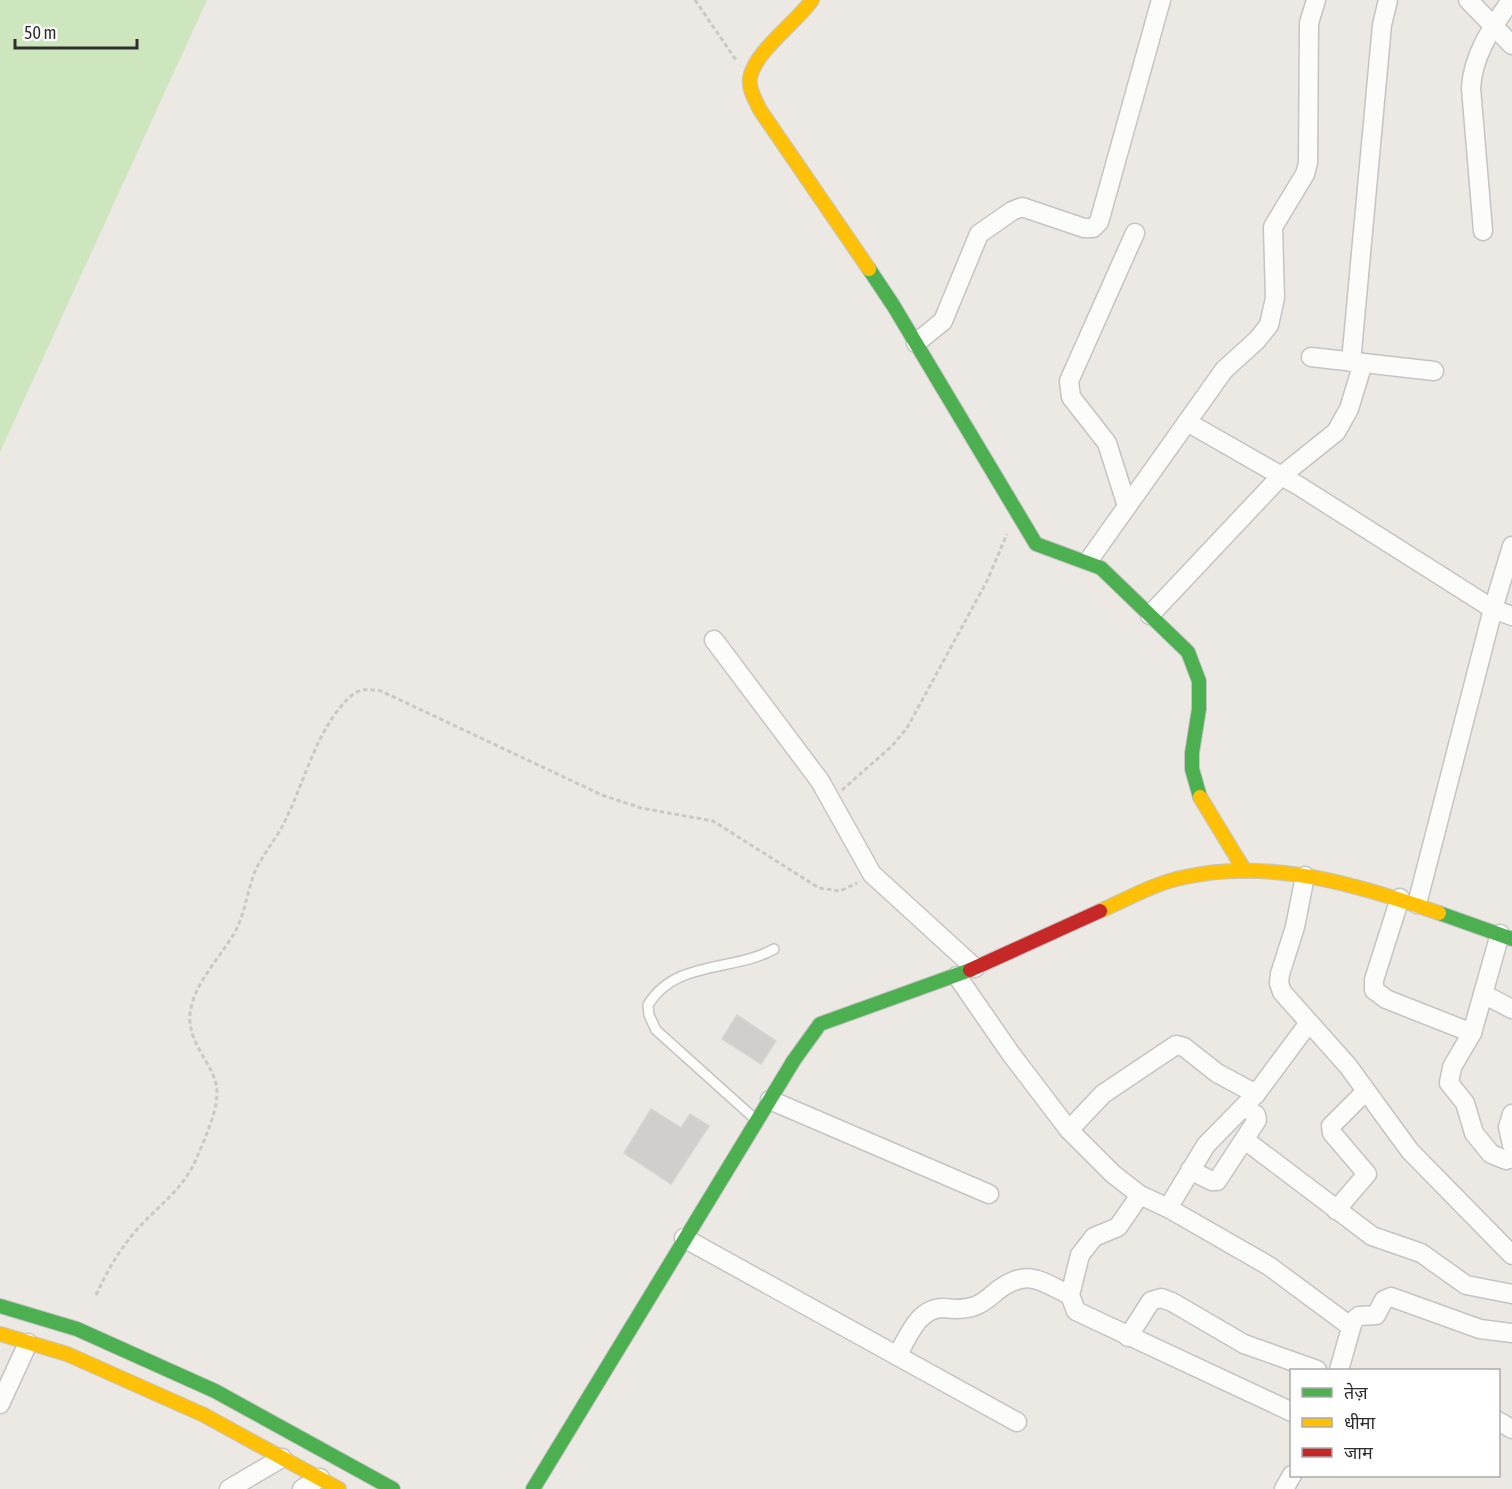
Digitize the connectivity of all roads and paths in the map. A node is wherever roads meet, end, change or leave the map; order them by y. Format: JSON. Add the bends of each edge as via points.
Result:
{"nodes":[{"id":1,"x":695,"y":0,"type":"edge"},
{"id":2,"x":812,"y":0,"type":"edge"},
{"id":3,"x":1161,"y":0,"type":"edge"},
{"id":4,"x":1316,"y":0,"type":"edge"},
{"id":5,"x":1388,"y":0,"type":"edge"},
{"id":6,"x":1468,"y":0,"type":"edge"},
{"id":7,"x":1511,"y":0,"type":"edge"},
{"id":8,"x":1493,"y":25,"type":"junction"},
{"id":9,"x":1512,"y":45,"type":"edge"},
{"id":10,"x":750,"y":80,"type":"junction"},
{"id":11,"x":1483,"y":231,"type":"dead end"},
{"id":12,"x":1135,"y":233,"type":"dead end"},
{"id":13,"x":916,"y":343,"type":"junction"},
{"id":14,"x":1311,"y":357,"type":"dead end"},
{"id":15,"x":1357,"y":362,"type":"junction"},
{"id":16,"x":1434,"y":371,"type":"dead end"},
{"id":17,"x":1187,"y":422,"type":"junction"},
{"id":18,"x":1281,"y":476,"type":"junction"},
{"id":19,"x":1127,"y":506,"type":"junction"},
{"id":20,"x":1017,"y":512,"type":"junction"},
{"id":21,"x":1512,"y":546,"type":"edge"},
{"id":22,"x":1089,"y":560,"type":"junction"},
{"id":23,"x":1492,"y":609,"type":"junction"},
{"id":24,"x":1150,"y":615,"type":"junction"},
{"id":25,"x":1512,"y":616,"type":"edge"},
{"id":26,"x":714,"y":640,"type":"dead end"},
{"id":27,"x":832,"y":799,"type":"junction"},
{"id":28,"x":1245,"y":871,"type":"junction"},
{"id":29,"x":872,"y":874,"type":"junction"},
{"id":30,"x":1305,"y":876,"type":"junction"},
{"id":31,"x":1408,"y":901,"type":"junction"},
{"id":32,"x":1508,"y":933,"type":"edge"},
{"id":33,"x":774,"y":949,"type":"dead end"},
{"id":34,"x":975,"y":968,"type":"junction"},
{"id":35,"x":957,"y":976,"type":"junction"},
{"id":36,"x":1483,"y":994,"type":"junction"},
{"id":37,"x":1512,"y":1009,"type":"edge"},
{"id":38,"x":1308,"y":1024,"type":"junction"},
{"id":39,"x":1472,"y":1033,"type":"junction"},
{"id":40,"x":1366,"y":1091,"type":"junction"},
{"id":41,"x":770,"y":1100,"type":"junction"},
{"id":42,"x":1251,"y":1100,"type":"junction"},
{"id":43,"x":1512,"y":1114,"type":"edge"},
{"id":44,"x":757,"y":1121,"type":"junction"},
{"id":45,"x":1069,"y":1130,"type":"junction"},
{"id":46,"x":1245,"y":1140,"type":"junction"},
{"id":47,"x":1512,"y":1145,"type":"edge"},
{"id":48,"x":1512,"y":1158,"type":"edge"},
{"id":49,"x":1190,"y":1170,"type":"junction"},
{"id":50,"x":989,"y":1194,"type":"dead end"},
{"id":51,"x":1140,"y":1195,"type":"junction"},
{"id":52,"x":1168,"y":1208,"type":"junction"},
{"id":53,"x":1336,"y":1210,"type":"junction"},
{"id":54,"x":684,"y":1238,"type":"junction"},
{"id":55,"x":1512,"y":1255,"type":"edge"},
{"id":56,"x":96,"y":1294,"type":"dead end"},
{"id":57,"x":1512,"y":1294,"type":"edge"},
{"id":58,"x":1070,"y":1295,"type":"junction"},
{"id":59,"x":0,"y":1306,"type":"edge"},
{"id":60,"x":1350,"y":1326,"type":"junction"},
{"id":61,"x":1512,"y":1333,"type":"edge"},
{"id":62,"x":0,"y":1334,"type":"edge"},
{"id":63,"x":1128,"y":1336,"type":"junction"},
{"id":64,"x":28,"y":1343,"type":"junction"},
{"id":65,"x":897,"y":1356,"type":"junction"},
{"id":66,"x":1312,"y":1369,"type":"edge"},
{"id":67,"x":1339,"y":1369,"type":"edge"},
{"id":68,"x":0,"y":1404,"type":"edge"},
{"id":69,"x":1290,"y":1411,"type":"edge"},
{"id":70,"x":1017,"y":1422,"type":"dead end"},
{"id":71,"x":282,"y":1458,"type":"junction"},
{"id":72,"x":320,"y":1478,"type":"junction"},
{"id":73,"x":230,"y":1489,"type":"edge"},
{"id":74,"x":302,"y":1489,"type":"edge"},
{"id":75,"x":339,"y":1489,"type":"edge"},
{"id":76,"x":393,"y":1489,"type":"edge"},
{"id":77,"x":533,"y":1489,"type":"edge"}],
"edges":[{"from":1,"to":10,"type":"path"},
{"from":2,"to":10,"type":"street","via":[[757,64]]},
{"from":3,"to":13,"type":"street","via":[[1099,222],[1093,228],[1084,228],[1022,207],[987,225],[979,234],[943,321]]},
{"from":4,"to":17,"type":"street","via":[[1309,23],[1308,163],[1274,227],[1274,312],[1264,333],[1224,370]]},
{"from":5,"to":15,"type":"street","via":[[1382,25]]},
{"from":6,"to":8,"type":"street"},
{"from":7,"to":8,"type":"street"},
{"from":8,"to":9,"type":"street"},
{"from":8,"to":11,"type":"street","via":[[1475,59],[1471,88]]},
{"from":10,"to":13,"type":"street","via":[[760,110]]},
{"from":12,"to":19,"type":"street","via":[[1069,381],[1071,397],[1107,443]]},
{"from":13,"to":20,"type":"street"},
{"from":14,"to":15,"type":"street"},
{"from":15,"to":16,"type":"street"},
{"from":15,"to":18,"type":"street","via":[[1349,408],[1336,432]]},
{"from":17,"to":18,"type":"street"},
{"from":17,"to":19,"type":"street"},
{"from":18,"to":23,"type":"street"},
{"from":18,"to":24,"type":"street"},
{"from":19,"to":22,"type":"street"},
{"from":20,"to":22,"type":"street","via":[[1036,544]]},
{"from":20,"to":27,"type":"path","via":[[987,581],[907,728]]},
{"from":21,"to":23,"type":"street"},
{"from":22,"to":24,"type":"street"},
{"from":23,"to":25,"type":"street"},
{"from":23,"to":31,"type":"street"},
{"from":24,"to":28,"type":"street","via":[[1197,666],[1201,692],[1192,768],[1197,789]]},
{"from":26,"to":27,"type":"street"},
{"from":27,"to":29,"type":"street"},
{"from":28,"to":30,"type":"street"},
{"from":28,"to":34,"type":"street","via":[[1184,877],[1149,888]]},
{"from":29,"to":34,"type":"street"},
{"from":29,"to":56,"type":"path","via":[[840,891],[819,888],[713,821],[641,808],[602,795],[381,691],[365,689],[353,694],[326,729],[284,824],[254,873],[234,933],[191,1008],[190,1026],[214,1077],[217,1093],[196,1159],[180,1187],[128,1239]]},
{"from":30,"to":31,"type":"street"},
{"from":30,"to":38,"type":"street","via":[[1279,982],[1282,992]]},
{"from":31,"to":32,"type":"street"},
{"from":31,"to":39,"type":"street","via":[[1374,980],[1374,990],[1386,999]]},
{"from":32,"to":36,"type":"street"},
{"from":33,"to":44,"type":"lane","via":[[742,963],[692,971],[662,989],[648,1005],[656,1030]]},
{"from":34,"to":35,"type":"street"},
{"from":35,"to":41,"type":"street","via":[[820,1024]]},
{"from":35,"to":45,"type":"street"},
{"from":36,"to":37,"type":"street"},
{"from":36,"to":39,"type":"street"},
{"from":38,"to":40,"type":"street","via":[[1339,1055]]},
{"from":38,"to":42,"type":"street"},
{"from":39,"to":48,"type":"street","via":[[1452,1067],[1449,1083],[1465,1103],[1474,1133],[1491,1154],[1506,1160]]},
{"from":40,"to":53,"type":"street","via":[[1331,1126],[1332,1133],[1367,1174]]},
{"from":40,"to":55,"type":"street","via":[[1410,1151]]},
{"from":41,"to":44,"type":"street"},
{"from":41,"to":50,"type":"street"},
{"from":42,"to":45,"type":"street","via":[[1184,1047],[1176,1045],[1103,1094]]},
{"from":42,"to":46,"type":"street","via":[[1257,1120]]},
{"from":42,"to":49,"type":"street","via":[[1206,1145]]},
{"from":43,"to":47,"type":"street","via":[[1508,1127]]},
{"from":44,"to":54,"type":"street"},
{"from":45,"to":51,"type":"street"},
{"from":46,"to":49,"type":"street","via":[[1217,1181]]},
{"from":46,"to":53,"type":"street"},
{"from":49,"to":52,"type":"street"},
{"from":51,"to":52,"type":"street"},
{"from":51,"to":58,"type":"street","via":[[1118,1227],[1087,1244],[1076,1266]]},
{"from":52,"to":60,"type":"street","via":[[1269,1266]]},
{"from":53,"to":57,"type":"street","via":[[1372,1236],[1421,1253],[1458,1282]]},
{"from":54,"to":65,"type":"street"},
{"from":54,"to":77,"type":"street"},
{"from":58,"to":63,"type":"street","via":[[1076,1311]]},
{"from":58,"to":65,"type":"street","via":[[1021,1276],[979,1305],[968,1309],[938,1308],[923,1314]]},
{"from":59,"to":76,"type":"street","via":[[77,1329],[215,1391]]},
{"from":60,"to":61,"type":"street","via":[[1359,1316],[1376,1315],[1384,1300],[1391,1297],[1480,1329]]},
{"from":60,"to":67,"type":"street"},
{"from":62,"to":64,"type":"street"},
{"from":63,"to":66,"type":"street","via":[[1150,1301],[1161,1298],[1244,1344]]},
{"from":63,"to":69,"type":"street"},
{"from":64,"to":68,"type":"street"},
{"from":64,"to":71,"type":"street","via":[[67,1354],[204,1415]]},
{"from":65,"to":70,"type":"street"},
{"from":71,"to":72,"type":"street"},
{"from":71,"to":73,"type":"street"},
{"from":72,"to":74,"type":"street"},
{"from":72,"to":75,"type":"street"}]}
